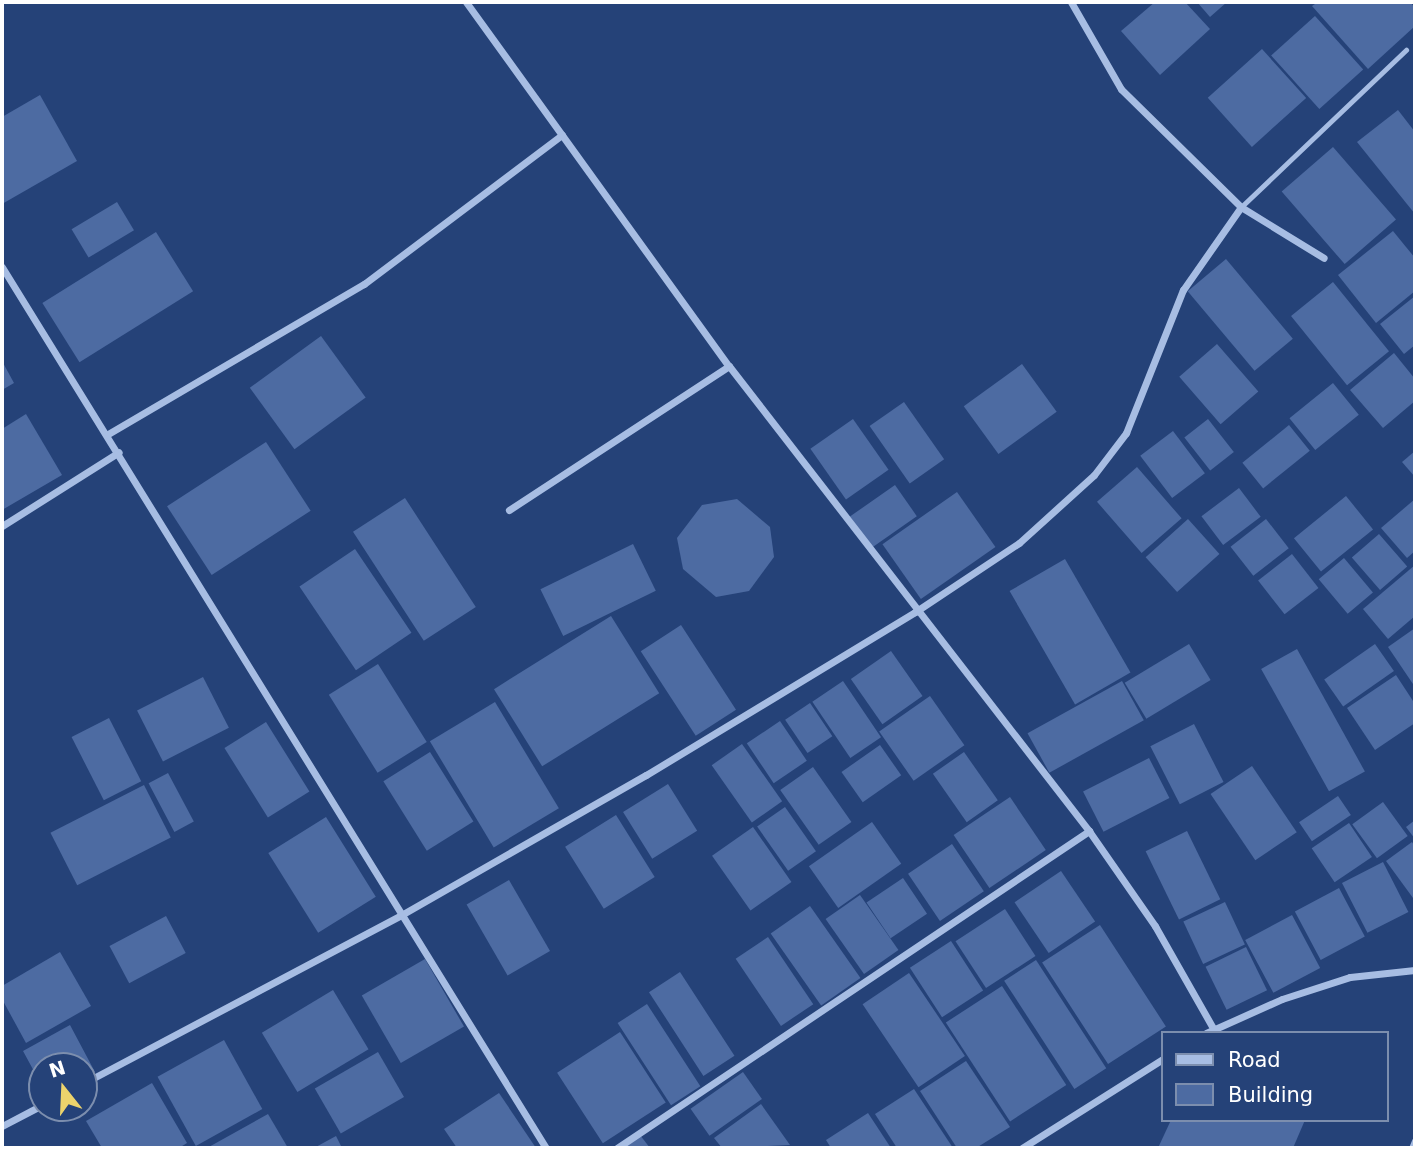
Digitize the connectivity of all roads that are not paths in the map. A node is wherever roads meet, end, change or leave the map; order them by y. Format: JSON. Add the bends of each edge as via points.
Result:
{"nodes":[{"id":1,"x":466,"y":2,"type":"edge"},
{"id":2,"x":1071,"y":2,"type":"edge"},
{"id":3,"x":1406,"y":50,"type":"dead end"},
{"id":4,"x":562,"y":135,"type":"junction"},
{"id":5,"x":1241,"y":207,"type":"junction"},
{"id":6,"x":1324,"y":258,"type":"dead end"},
{"id":7,"x":2,"y":267,"type":"edge"},
{"id":8,"x":729,"y":366,"type":"junction"},
{"id":9,"x":108,"y":434,"type":"junction"},
{"id":10,"x":119,"y":452,"type":"junction"},
{"id":11,"x":509,"y":510,"type":"dead end"},
{"id":12,"x":2,"y":526,"type":"edge"},
{"id":13,"x":915,"y":612,"type":"junction"},
{"id":14,"x":1089,"y":831,"type":"junction"},
{"id":15,"x":403,"y":914,"type":"junction"},
{"id":16,"x":1415,"y":970,"type":"edge"},
{"id":17,"x":1209,"y":1030,"type":"edge"},
{"id":18,"x":1162,"y":1060,"type":"edge"},
{"id":19,"x":98,"y":1076,"type":"edge"},
{"id":20,"x":28,"y":1112,"type":"edge"},
{"id":21,"x":2,"y":1126,"type":"edge"},
{"id":22,"x":1415,"y":1141,"type":"edge"},
{"id":23,"x":546,"y":1148,"type":"edge"},
{"id":24,"x":617,"y":1148,"type":"edge"},
{"id":25,"x":1022,"y":1148,"type":"edge"},
{"id":26,"x":1412,"y":1148,"type":"edge"}],
"edges":[{"from":1,"to":4,"type":"street"},
{"from":2,"to":5,"type":"street","via":[[1121,89]]},
{"from":3,"to":5,"type":"lane"},
{"from":4,"to":8,"type":"street"},
{"from":4,"to":9,"type":"street","via":[[363,284]]},
{"from":5,"to":6,"type":"street"},
{"from":5,"to":13,"type":"street","via":[[1183,290],[1126,433],[1094,475],[1018,544]]},
{"from":7,"to":9,"type":"street"},
{"from":8,"to":11,"type":"street"},
{"from":8,"to":13,"type":"street"},
{"from":9,"to":10,"type":"street"},
{"from":10,"to":12,"type":"street"},
{"from":10,"to":15,"type":"street","via":[[236,651]]},
{"from":13,"to":14,"type":"street"},
{"from":13,"to":15,"type":"street","via":[[646,775]]},
{"from":14,"to":17,"type":"street","via":[[1155,926]]},
{"from":14,"to":24,"type":"street"},
{"from":15,"to":19,"type":"street"},
{"from":15,"to":23,"type":"street"},
{"from":16,"to":17,"type":"street","via":[[1350,976]]},
{"from":18,"to":25,"type":"street"},
{"from":20,"to":21,"type":"street"},
{"from":22,"to":26,"type":"street"}]}
